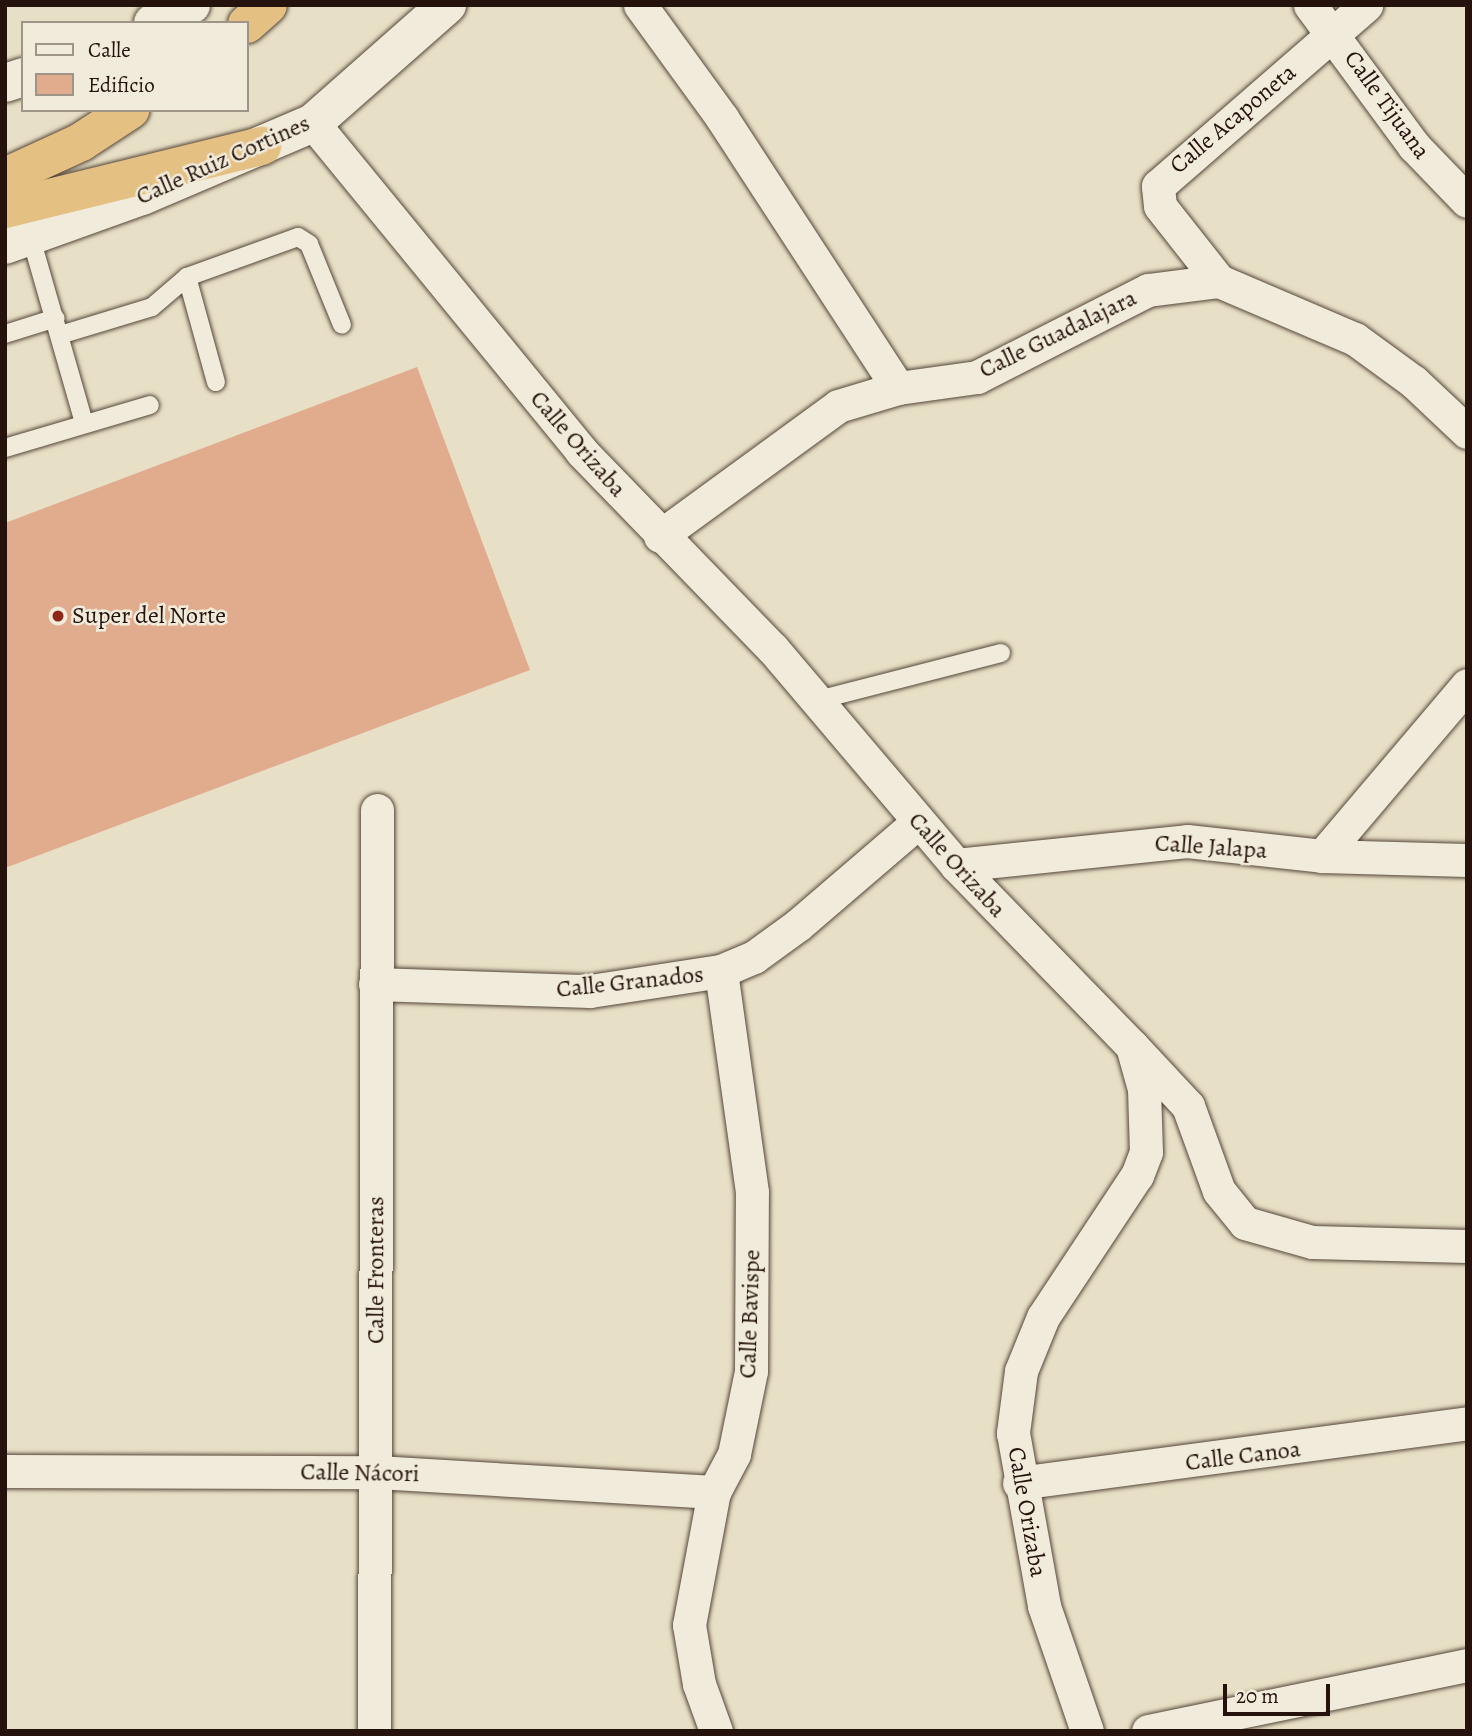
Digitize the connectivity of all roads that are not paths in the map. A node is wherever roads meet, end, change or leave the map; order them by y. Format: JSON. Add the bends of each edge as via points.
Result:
{"nodes":[{"id":1,"x":191,"y":5,"type":"edge"},
{"id":2,"x":268,"y":5,"type":"edge"},
{"id":3,"x":447,"y":5,"type":"edge"},
{"id":4,"x":640,"y":5,"type":"edge"},
{"id":5,"x":1310,"y":5,"type":"edge"},
{"id":6,"x":1366,"y":5,"type":"edge"},
{"id":7,"x":157,"y":21,"type":"edge"},
{"id":8,"x":248,"y":23,"type":"edge"},
{"id":9,"x":1336,"y":33,"type":"junction"},
{"id":10,"x":127,"y":112,"type":"edge"},
{"id":11,"x":313,"y":123,"type":"junction"},
{"id":12,"x":262,"y":146,"type":"junction"},
{"id":13,"x":5,"y":177,"type":"edge"},
{"id":14,"x":1467,"y":201,"type":"edge"},
{"id":15,"x":22,"y":205,"type":"edge"},
{"id":16,"x":18,"y":242,"type":"edge"},
{"id":17,"x":187,"y":277,"type":"junction"},
{"id":18,"x":1219,"y":281,"type":"junction"},
{"id":19,"x":342,"y":325,"type":"dead end"},
{"id":20,"x":58,"y":327,"type":"junction"},
{"id":21,"x":5,"y":334,"type":"edge"},
{"id":22,"x":216,"y":382,"type":"dead end"},
{"id":23,"x":898,"y":388,"type":"junction"},
{"id":24,"x":150,"y":405,"type":"dead end"},
{"id":25,"x":84,"y":423,"type":"junction"},
{"id":26,"x":1467,"y":432,"type":"edge"},
{"id":27,"x":5,"y":447,"type":"edge"},
{"id":28,"x":660,"y":536,"type":"junction"},
{"id":29,"x":1002,"y":653,"type":"dead end"},
{"id":30,"x":1467,"y":685,"type":"edge"},
{"id":31,"x":818,"y":700,"type":"junction"},
{"id":32,"x":377,"y":810,"type":"dead end"},
{"id":33,"x":917,"y":823,"type":"junction"},
{"id":34,"x":1321,"y":856,"type":"junction"},
{"id":35,"x":1467,"y":860,"type":"edge"},
{"id":36,"x":956,"y":865,"type":"junction"},
{"id":37,"x":721,"y":971,"type":"junction"},
{"id":38,"x":375,"y":985,"type":"junction"},
{"id":39,"x":1132,"y":1046,"type":"junction"},
{"id":40,"x":1467,"y":1246,"type":"edge"},
{"id":41,"x":1467,"y":1423,"type":"edge"},
{"id":42,"x":5,"y":1471,"type":"edge"},
{"id":43,"x":377,"y":1472,"type":"junction"},
{"id":44,"x":1019,"y":1483,"type":"junction"},
{"id":45,"x":714,"y":1492,"type":"junction"},
{"id":46,"x":1467,"y":1665,"type":"edge"},
{"id":47,"x":373,"y":1731,"type":"edge"},
{"id":48,"x":716,"y":1731,"type":"edge"},
{"id":49,"x":1087,"y":1731,"type":"edge"},
{"id":50,"x":1148,"y":1731,"type":"edge"}],
"edges":[{"from":1,"to":7,"type":"main road"},
{"from":2,"to":8,"type":"highway"},
{"from":3,"to":11,"type":"main road","name":"Calle Ruiz Cortines"},
{"from":4,"to":23,"type":"street","via":[[722,118]]},
{"from":5,"to":9,"type":"street","name":"Calle Tijuana"},
{"from":6,"to":9,"type":"street","name":"Calle Acaponeta"},
{"from":9,"to":14,"type":"street","name":"Calle Tijuana","via":[[1414,146]]},
{"from":9,"to":18,"type":"street","name":"Calle Acaponeta","via":[[1158,186],[1160,206]]},
{"from":10,"to":13,"type":"highway","via":[[81,142]]},
{"from":11,"to":12,"type":"main road","name":"Calle Ruiz Cortines"},
{"from":11,"to":28,"type":"street","name":"Calle Orizaba","via":[[581,451]]},
{"from":12,"to":15,"type":"highway"},
{"from":12,"to":16,"type":"main road","name":"Calle Ruiz Cortines"},
{"from":16,"to":20,"type":"lane"},
{"from":17,"to":19,"type":"lane","via":[[298,237],[309,244]]},
{"from":17,"to":20,"type":"lane","via":[[152,307]]},
{"from":17,"to":22,"type":"lane"},
{"from":18,"to":23,"type":"street","name":"Calle Guadalajara","via":[[1148,290],[977,377]]},
{"from":18,"to":26,"type":"street","via":[[1355,339],[1414,382]]},
{"from":20,"to":21,"type":"lane"},
{"from":20,"to":25,"type":"lane"},
{"from":23,"to":28,"type":"street","name":"Calle Guadalajara","via":[[838,406]]},
{"from":24,"to":25,"type":"lane"},
{"from":25,"to":27,"type":"lane"},
{"from":28,"to":31,"type":"street","name":"Calle Orizaba"},
{"from":29,"to":31,"type":"lane"},
{"from":30,"to":34,"type":"street"},
{"from":31,"to":33,"type":"street","name":"Calle Orizaba"},
{"from":32,"to":38,"type":"street","name":"Calle Fronteras"},
{"from":33,"to":36,"type":"street","name":"Calle Orizaba"},
{"from":33,"to":37,"type":"street","name":"Calle Granados","via":[[798,925],[754,957]]},
{"from":34,"to":35,"type":"street","name":"Calle Jalapa"},
{"from":34,"to":36,"type":"street","name":"Calle Jalapa","via":[[1187,841]]},
{"from":36,"to":39,"type":"street","name":"Calle Orizaba"},
{"from":37,"to":38,"type":"street","name":"Calle Granados","via":[[590,991]]},
{"from":37,"to":45,"type":"street","name":"Calle Bavispe","via":[[752,1192],[751,1371],[734,1454]]},
{"from":38,"to":43,"type":"street","name":"Calle Fronteras"},
{"from":39,"to":40,"type":"street","via":[[1188,1106],[1219,1191],[1245,1223],[1312,1242]]},
{"from":39,"to":44,"type":"street","name":"Calle Orizaba","via":[[1144,1089],[1146,1152],[1137,1175],[1043,1317],[1021,1371],[1013,1433]]},
{"from":41,"to":44,"type":"street","name":"Calle Canoa"},
{"from":42,"to":43,"type":"street","name":"Calle Nácori"},
{"from":43,"to":45,"type":"street","name":"Calle Nácori"},
{"from":43,"to":47,"type":"street","name":"Calle Fronteras"},
{"from":44,"to":49,"type":"street","name":"Calle Orizaba","via":[[1044,1606]]},
{"from":45,"to":48,"type":"street","name":"Calle Bavispe","via":[[689,1625],[699,1684]]},
{"from":46,"to":50,"type":"street"}]}
